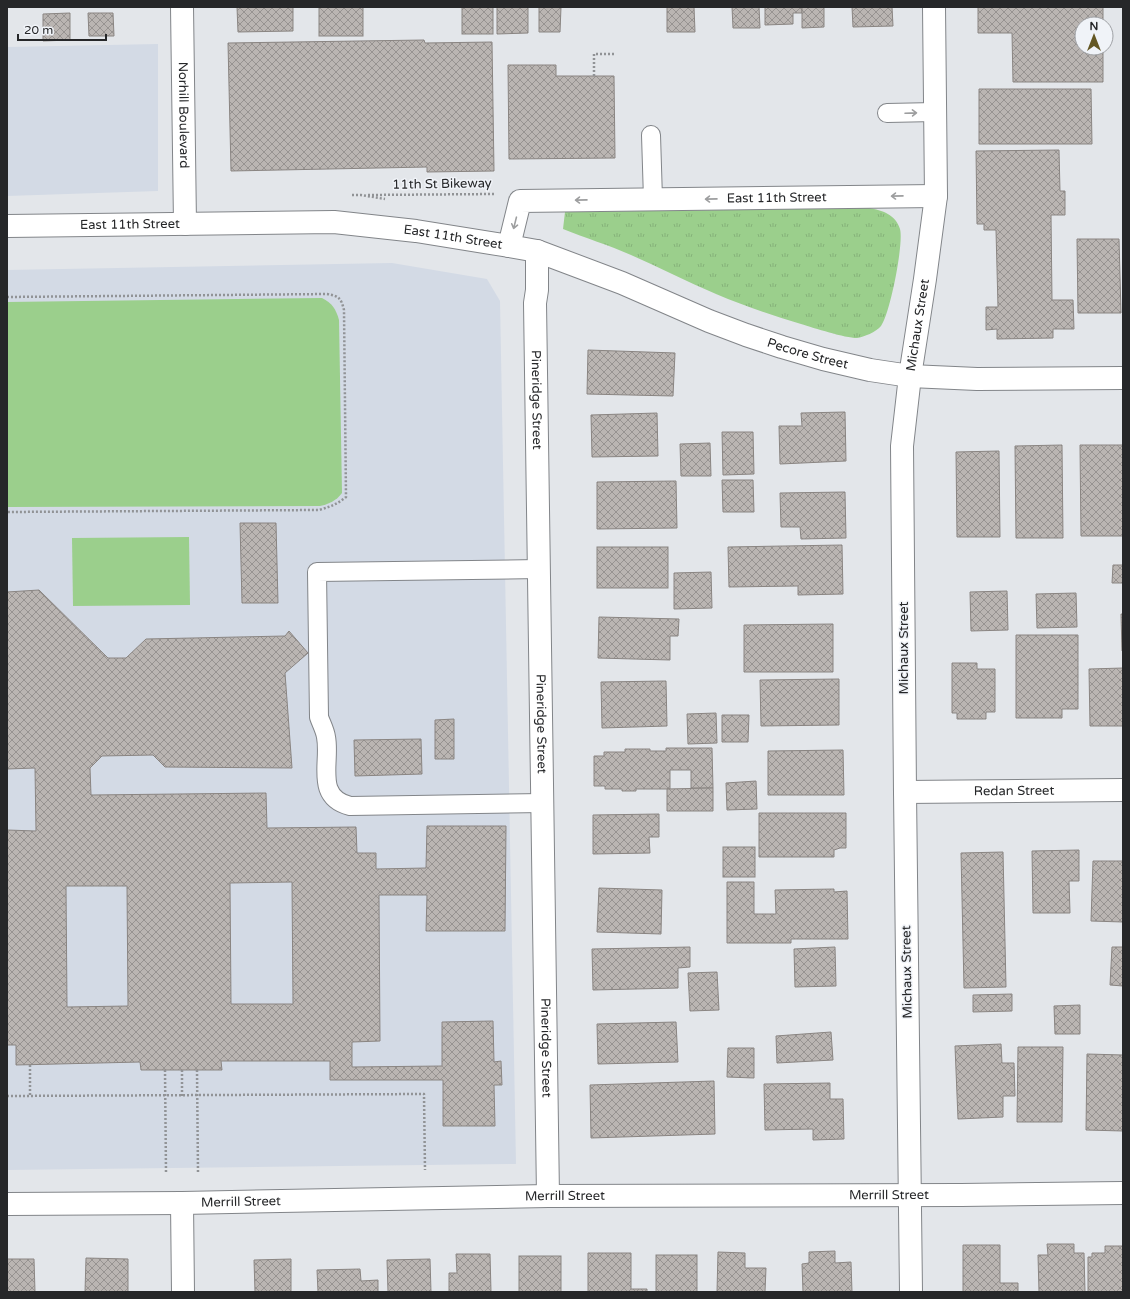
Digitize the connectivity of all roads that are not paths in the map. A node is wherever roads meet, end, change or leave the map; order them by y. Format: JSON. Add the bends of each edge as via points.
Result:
{"nodes":[{"id":1,"x":182,"y":7,"type":"edge"},
{"id":2,"x":934,"y":7,"type":"edge"},
{"id":3,"x":935,"y":112,"type":"junction"},
{"id":4,"x":887,"y":113,"type":"dead end"},
{"id":5,"x":651,"y":136,"type":"dead end"},
{"id":6,"x":936,"y":196,"type":"junction"},
{"id":7,"x":652,"y":199,"type":"junction"},
{"id":8,"x":185,"y":224,"type":"junction"},
{"id":9,"x":7,"y":226,"type":"edge"},
{"id":10,"x":509,"y":246,"type":"junction"},
{"id":11,"x":536,"y":251,"type":"junction"},
{"id":12,"x":910,"y":376,"type":"junction"},
{"id":13,"x":1123,"y":378,"type":"edge"},
{"id":14,"x":539,"y":569,"type":"junction"},
{"id":15,"x":1123,"y":790,"type":"edge"},
{"id":16,"x":905,"y":792,"type":"junction"},
{"id":17,"x":543,"y":803,"type":"junction"},
{"id":18,"x":1123,"y":1193,"type":"edge"},
{"id":19,"x":910,"y":1195,"type":"junction"},
{"id":20,"x":548,"y":1196,"type":"junction"},
{"id":21,"x":182,"y":1203,"type":"junction"},
{"id":22,"x":7,"y":1204,"type":"edge"},
{"id":23,"x":183,"y":1292,"type":"edge"},
{"id":24,"x":911,"y":1292,"type":"edge"}],
"edges":[{"from":1,"to":8,"type":"street","name":"Norhill Boulevard"},
{"from":2,"to":3,"type":"street","name":"Michaux Street"},
{"from":4,"to":3,"type":"lane","one_way":true},
{"from":3,"to":6,"type":"street","name":"Michaux Street"},
{"from":5,"to":7,"type":"lane"},
{"from":6,"to":7,"type":"street","name":"East 11th Street","one_way":true},
{"from":6,"to":12,"type":"street","name":"Michaux Street"},
{"from":7,"to":10,"type":"street","name":"East 11th Street","one_way":true,"via":[[520,201]]},
{"from":8,"to":9,"type":"street","name":"East 11th Street"},
{"from":8,"to":10,"type":"street","name":"East 11th Street","via":[[334,222],[416,231]]},
{"from":10,"to":11,"type":"street","name":"Pecore Street"},
{"from":11,"to":12,"type":"street","name":"Pecore Street","via":[[622,283],[709,321],[782,347],[870,370]]},
{"from":11,"to":14,"type":"street","name":"Pineridge Street"},
{"from":12,"to":13,"type":"street","name":"Pecore Street"},
{"from":12,"to":16,"type":"street","name":"Michaux Street","via":[[902,446]]},
{"from":14,"to":17,"type":"street","name":"Pineridge Street"},
{"from":14,"to":17,"type":"lane","via":[[317,572],[319,717],[326,738],[327,784],[330,792],[342,804],[350,806]]},
{"from":15,"to":16,"type":"street","name":"Redan Street"},
{"from":16,"to":19,"type":"street","name":"Michaux Street"},
{"from":17,"to":20,"type":"street","name":"Pineridge Street"},
{"from":18,"to":19,"type":"street","name":"Merrill Street"},
{"from":19,"to":20,"type":"street","name":"Merrill Street"},
{"from":19,"to":24,"type":"street","name":"Michaux Street"},
{"from":20,"to":21,"type":"street","name":"Merrill Street"},
{"from":21,"to":22,"type":"street","name":"Merrill Street"},
{"from":21,"to":23,"type":"street"}]}
